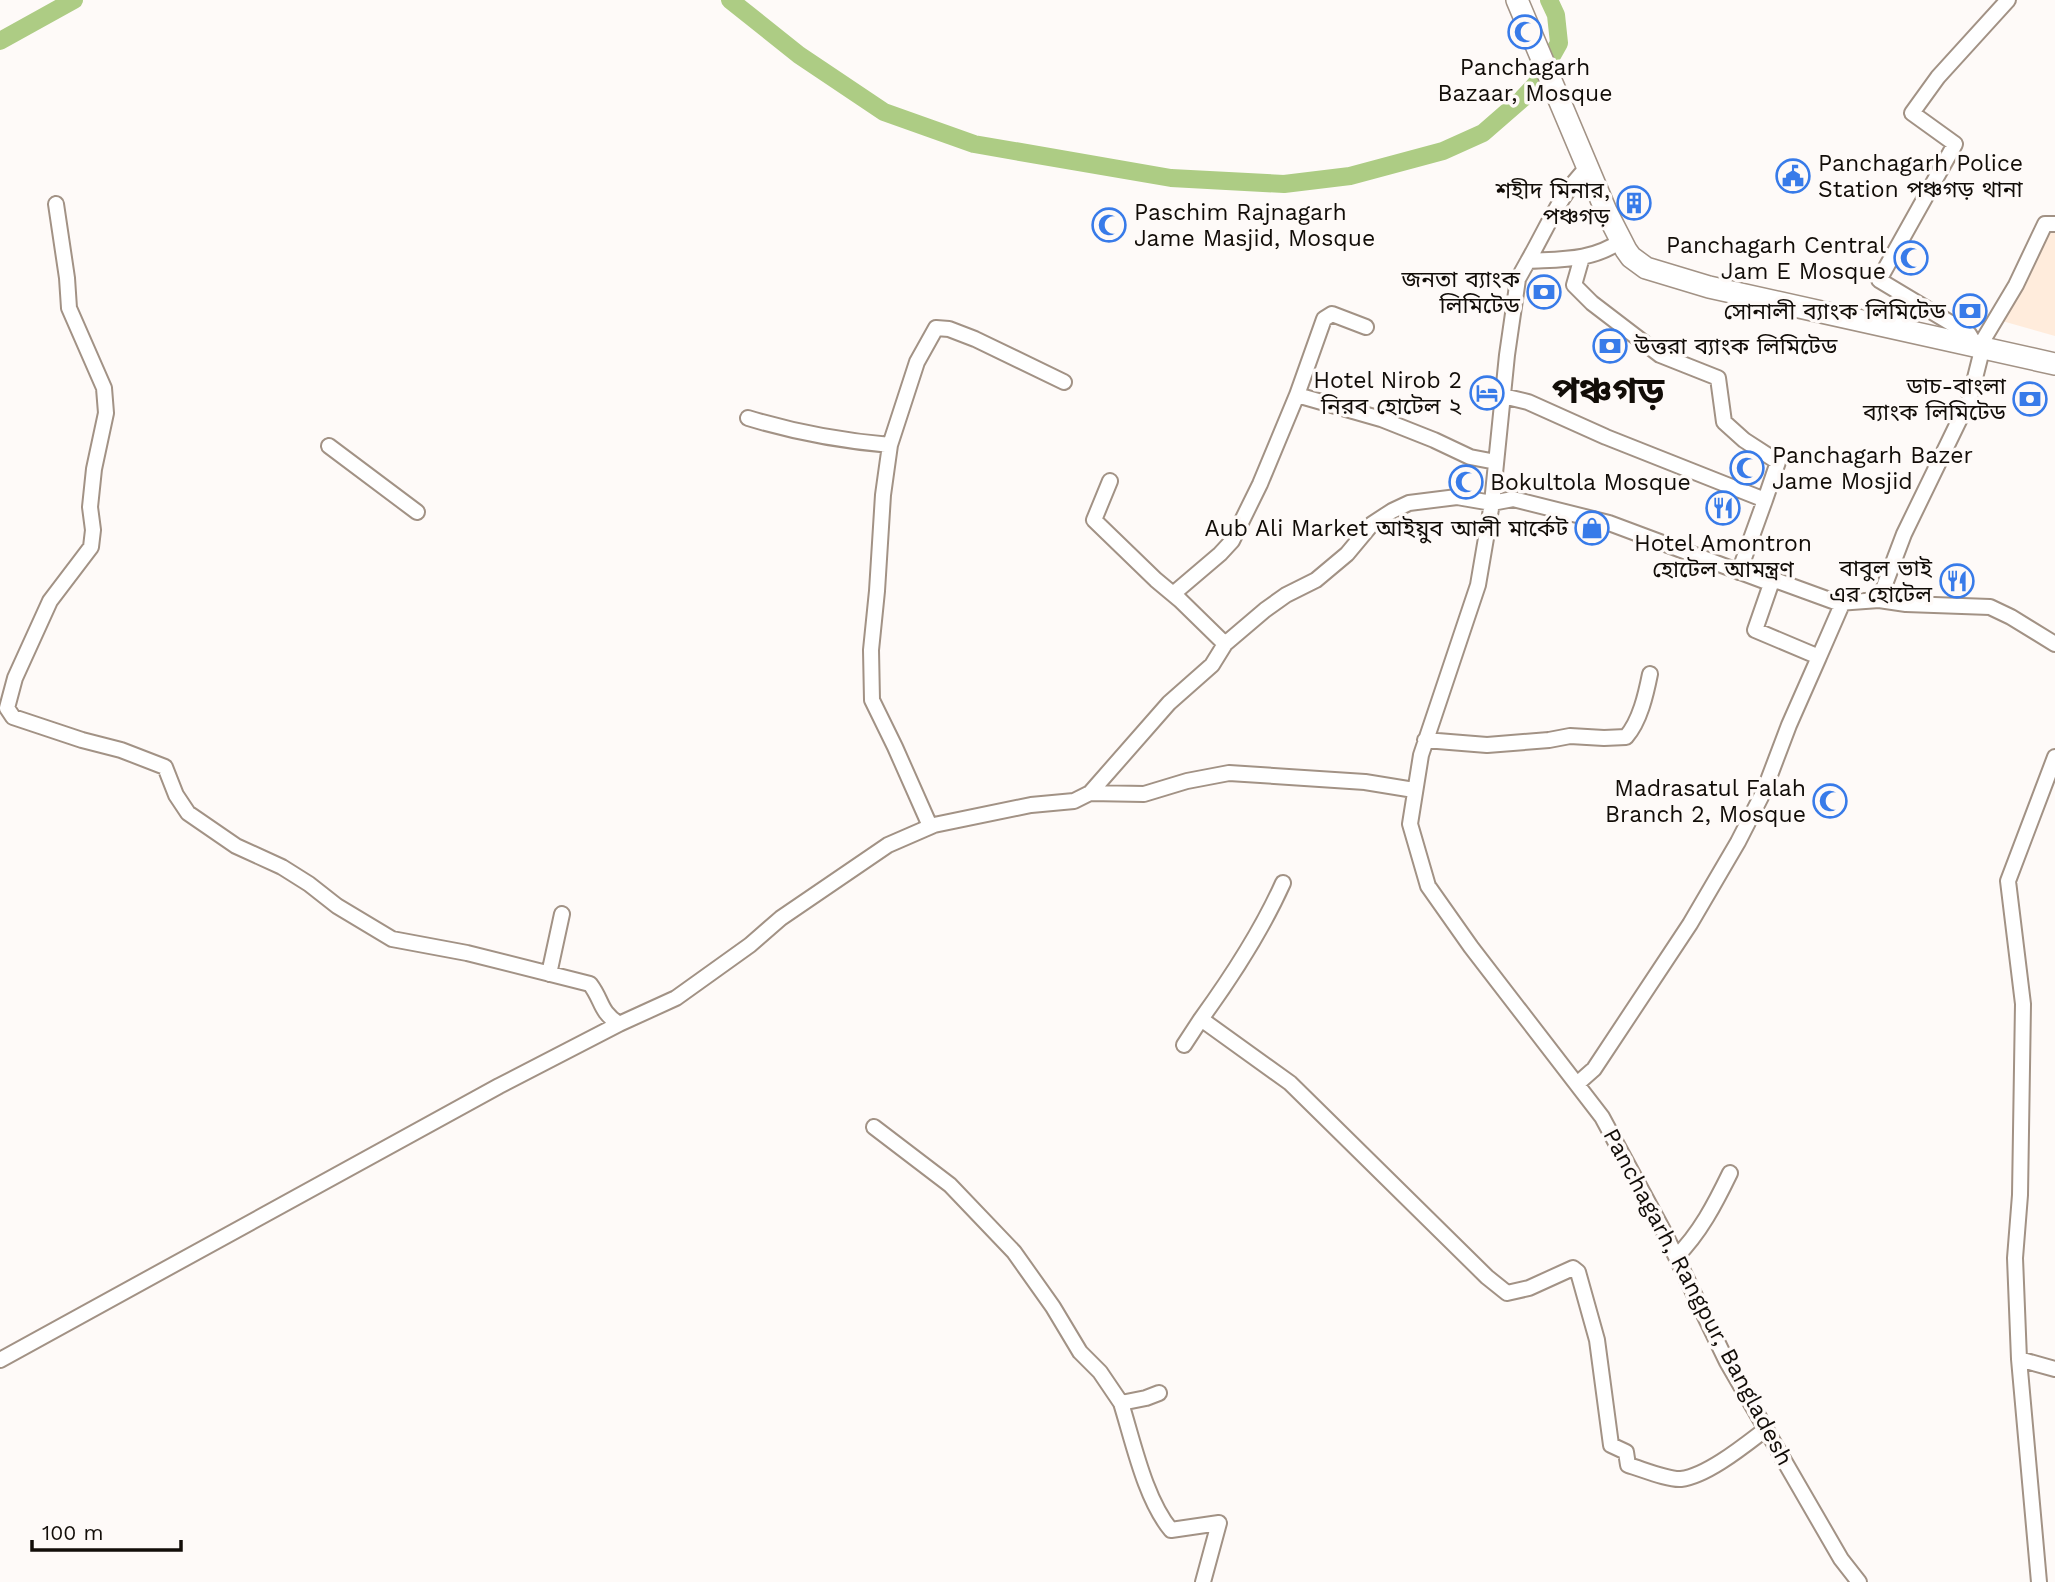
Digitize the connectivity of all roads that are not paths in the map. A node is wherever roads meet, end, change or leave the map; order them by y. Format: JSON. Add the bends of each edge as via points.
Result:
{"nodes":[{"id":1,"x":1517,"y":0,"type":"edge"},
{"id":2,"x":2008,"y":0,"type":"edge"},
{"id":3,"x":1587,"y":168,"type":"junction"},
{"id":4,"x":56,"y":204,"type":"dead end"},
{"id":5,"x":2055,"y":224,"type":"edge"},
{"id":6,"x":1621,"y":241,"type":"junction"},
{"id":7,"x":1582,"y":257,"type":"junction"},
{"id":8,"x":1528,"y":261,"type":"junction"},
{"id":9,"x":1366,"y":327,"type":"dead end"},
{"id":10,"x":1979,"y":347,"type":"junction"},
{"id":11,"x":2055,"y":364,"type":"edge"},
{"id":12,"x":1064,"y":382,"type":"dead end"},
{"id":13,"x":1297,"y":395,"type":"junction"},
{"id":14,"x":1503,"y":396,"type":"junction"},
{"id":15,"x":748,"y":418,"type":"dead end"},
{"id":16,"x":890,"y":445,"type":"junction"},
{"id":17,"x":329,"y":446,"type":"dead end"},
{"id":18,"x":1496,"y":462,"type":"junction"},
{"id":19,"x":1110,"y":481,"type":"dead end"},
{"id":20,"x":1765,"y":500,"type":"junction"},
{"id":21,"x":1492,"y":503,"type":"junction"},
{"id":22,"x":417,"y":512,"type":"dead end"},
{"id":23,"x":1739,"y":572,"type":"junction"},
{"id":24,"x":1772,"y":581,"type":"junction"},
{"id":25,"x":1173,"y":594,"type":"junction"},
{"id":26,"x":1879,"y":600,"type":"junction"},
{"id":27,"x":1843,"y":602,"type":"junction"},
{"id":28,"x":1224,"y":644,"type":"junction"},
{"id":29,"x":2055,"y":644,"type":"edge"},
{"id":30,"x":1819,"y":657,"type":"junction"},
{"id":31,"x":1650,"y":674,"type":"dead end"},
{"id":32,"x":1425,"y":740,"type":"junction"},
{"id":33,"x":2055,"y":757,"type":"edge"},
{"id":34,"x":1414,"y":790,"type":"junction"},
{"id":35,"x":1090,"y":793,"type":"junction"},
{"id":36,"x":930,"y":826,"type":"junction"},
{"id":37,"x":1283,"y":883,"type":"dead end"},
{"id":38,"x":562,"y":914,"type":"dead end"},
{"id":39,"x":549,"y":974,"type":"junction"},
{"id":40,"x":1201,"y":1019,"type":"junction"},
{"id":41,"x":619,"y":1024,"type":"junction"},
{"id":42,"x":1184,"y":1045,"type":"dead end"},
{"id":43,"x":1577,"y":1084,"type":"junction"},
{"id":44,"x":874,"y":1127,"type":"dead end"},
{"id":45,"x":1730,"y":1173,"type":"dead end"},
{"id":46,"x":1676,"y":1257,"type":"junction"},
{"id":47,"x":2019,"y":1359,"type":"junction"},
{"id":48,"x":0,"y":1360,"type":"edge"},
{"id":49,"x":2055,"y":1369,"type":"edge"},
{"id":50,"x":1159,"y":1393,"type":"dead end"},
{"id":51,"x":1121,"y":1403,"type":"junction"},
{"id":52,"x":1766,"y":1429,"type":"junction"},
{"id":53,"x":1203,"y":1582,"type":"edge"},
{"id":54,"x":1859,"y":1582,"type":"edge"},
{"id":55,"x":2039,"y":1582,"type":"edge"}],
"edges":[{"from":1,"to":3,"type":"highway"},
{"from":2,"to":10,"type":"street","via":[[1938,77],[1913,113],[1955,144],[1879,280],[1969,334]]},
{"from":3,"to":6,"type":"highway"},
{"from":3,"to":8,"type":"street","name":"Panchagarh, Rangpur, Bangladesh","via":[[1558,204]]},
{"from":4,"to":39,"type":"street","via":[[69,308],[104,388],[106,413],[94,469],[91,547],[50,601],[15,678],[7,708],[13,717],[165,767],[188,813],[236,846],[282,867],[391,939]]},
{"from":5,"to":10,"type":"street","via":[[2045,224]]},
{"from":6,"to":7,"type":"street"},
{"from":6,"to":10,"type":"highway","via":[[1631,257],[1655,272]]},
{"from":7,"to":8,"type":"street"},
{"from":7,"to":20,"type":"street","via":[[1574,285],[1591,303],[1660,355],[1718,378],[1724,422],[1779,462]]},
{"from":8,"to":14,"type":"street","name":"Panchagarh, Rangpur, Bangladesh","via":[[1518,279]]},
{"from":9,"to":13,"type":"street","via":[[1332,314],[1324,319]]},
{"from":10,"to":11,"type":"highway"},
{"from":10,"to":26,"type":"street","via":[[1970,398],[1904,534]]},
{"from":12,"to":16,"type":"street","via":[[975,339],[936,328],[917,362]]},
{"from":13,"to":18,"type":"street","via":[[1381,419],[1470,457]]},
{"from":13,"to":25,"type":"street","via":[[1233,541]]},
{"from":14,"to":18,"type":"street","name":"Panchagarh, Rangpur, Bangladesh"},
{"from":14,"to":20,"type":"street","via":[[1528,402]]},
{"from":15,"to":16,"type":"street","via":[[812,434]]},
{"from":16,"to":36,"type":"street","via":[[871,650],[872,700]]},
{"from":17,"to":22,"type":"street"},
{"from":18,"to":21,"type":"street","name":"Panchagarh, Rangpur, Bangladesh"},
{"from":19,"to":25,"type":"street","via":[[1094,520]]},
{"from":20,"to":23,"type":"street"},
{"from":21,"to":23,"type":"street","via":[[1513,499],[1609,523]]},
{"from":21,"to":28,"type":"street","via":[[1457,497],[1409,503],[1392,511],[1372,524],[1347,554],[1316,580],[1286,595]]},
{"from":21,"to":32,"type":"street","name":"Panchagarh, Rangpur, Bangladesh","via":[[1478,585]]},
{"from":23,"to":24,"type":"street"},
{"from":24,"to":27,"type":"street"},
{"from":24,"to":30,"type":"street","via":[[1755,631]]},
{"from":25,"to":28,"type":"street"},
{"from":26,"to":27,"type":"street"},
{"from":26,"to":29,"type":"street","via":[[1990,607]]},
{"from":27,"to":30,"type":"street"},
{"from":28,"to":35,"type":"street","via":[[1212,665],[1169,703]]},
{"from":30,"to":43,"type":"street","via":[[1738,842],[1594,1069]]},
{"from":31,"to":32,"type":"street","via":[[1626,737],[1570,736],[1487,745]]},
{"from":32,"to":34,"type":"street","name":"Panchagarh, Rangpur, Bangladesh"},
{"from":33,"to":47,"type":"street","via":[[2008,881],[2023,1004],[2015,1258]]},
{"from":34,"to":35,"type":"street","via":[[1365,782],[1228,774],[1144,794]]},
{"from":34,"to":43,"type":"street","name":"Panchagarh, Rangpur, Bangladesh","via":[[1410,824],[1429,886]]},
{"from":35,"to":36,"type":"street","via":[[1074,801]]},
{"from":36,"to":41,"type":"street","via":[[888,845],[831,882],[676,998]]},
{"from":37,"to":40,"type":"street","via":[[1249,950]]},
{"from":38,"to":39,"type":"street"},
{"from":39,"to":41,"type":"street","via":[[590,984],[606,1016]]},
{"from":40,"to":42,"type":"street"},
{"from":40,"to":52,"type":"street","via":[[1290,1083],[1507,1293],[1573,1268],[1578,1272],[1597,1340],[1611,1445],[1626,1452],[1628,1465],[1679,1480],[1737,1452]]},
{"from":41,"to":48,"type":"street"},
{"from":43,"to":46,"type":"street","name":"Panchagarh, Rangpur, Bangladesh","via":[[1602,1116]]},
{"from":44,"to":51,"type":"street","via":[[950,1185],[1014,1252],[1080,1352]]},
{"from":45,"to":46,"type":"street","via":[[1693,1240]]},
{"from":46,"to":52,"type":"street","name":"Panchagarh, Rangpur, Bangladesh"},
{"from":47,"to":49,"type":"street"},
{"from":47,"to":55,"type":"street"},
{"from":50,"to":51,"type":"street"},
{"from":51,"to":53,"type":"street","via":[[1160,1517],[1171,1530],[1219,1523]]},
{"from":52,"to":54,"type":"street","name":"Panchagarh, Rangpur, Bangladesh"}]}
